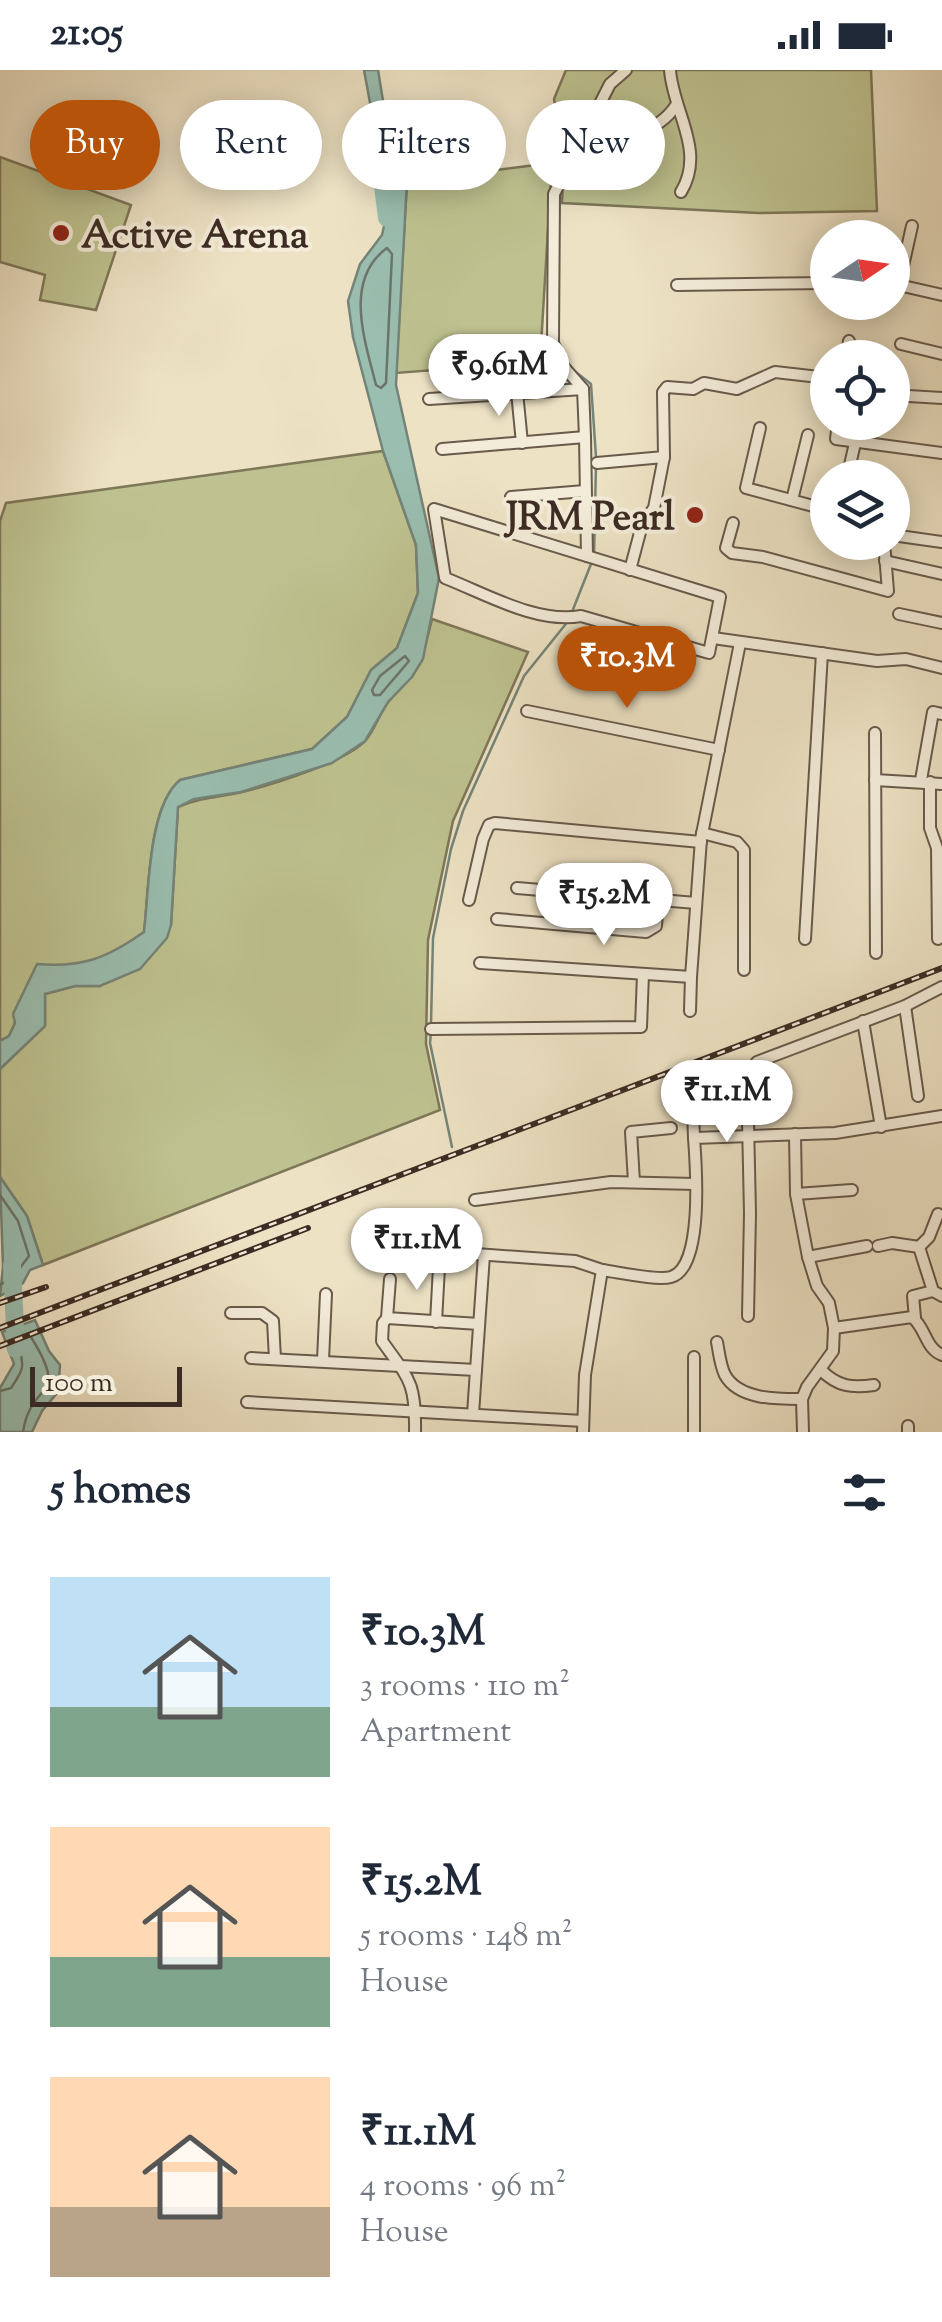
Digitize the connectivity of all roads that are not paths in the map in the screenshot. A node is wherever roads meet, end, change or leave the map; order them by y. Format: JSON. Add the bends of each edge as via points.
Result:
{"nodes":[{"id":1,"x":626,"y":70,"type":"edge"},
{"id":2,"x":670,"y":70,"type":"edge"},
{"id":3,"x":603,"y":100,"type":"edge"},
{"id":4,"x":677,"y":104,"type":"junction"},
{"id":5,"x":665,"y":120,"type":"edge"},
{"id":6,"x":556,"y":190,"type":"edge"},
{"id":7,"x":680,"y":192,"type":"dead end"},
{"id":8,"x":912,"y":226,"type":"dead end"},
{"id":9,"x":910,"y":233,"type":"edge"},
{"id":10,"x":810,"y":283,"type":"edge"},
{"id":11,"x":678,"y":285,"type":"dead end"},
{"id":12,"x":910,"y":287,"type":"edge"},
{"id":13,"x":942,"y":295,"type":"edge"},
{"id":14,"x":910,"y":346,"type":"edge"},
{"id":15,"x":942,"y":354,"type":"edge"},
{"id":16,"x":810,"y":376,"type":"edge"},
{"id":17,"x":583,"y":389,"type":"junction"},
{"id":18,"x":517,"y":392,"type":"junction"},
{"id":19,"x":910,"y":395,"type":"edge"},
{"id":20,"x":942,"y":398,"type":"edge"},
{"id":21,"x":429,"y":400,"type":"dead end"},
{"id":22,"x":760,"y":428,"type":"dead end"},
{"id":23,"x":808,"y":435,"type":"dead end"},
{"id":24,"x":585,"y":438,"type":"junction"},
{"id":25,"x":841,"y":440,"type":"edge"},
{"id":26,"x":522,"y":442,"type":"junction"},
{"id":27,"x":855,"y":443,"type":"junction"},
{"id":28,"x":442,"y":449,"type":"dead end"},
{"id":29,"x":942,"y":453,"type":"edge"},
{"id":30,"x":664,"y":457,"type":"junction"},
{"id":31,"x":851,"y":460,"type":"edge"},
{"id":32,"x":596,"y":462,"type":"dead end"},
{"id":33,"x":585,"y":491,"type":"junction"},
{"id":34,"x":511,"y":497,"type":"dead end"},
{"id":35,"x":792,"y":500,"type":"junction"},
{"id":36,"x":810,"y":505,"type":"edge"},
{"id":37,"x":733,"y":523,"type":"dead end"},
{"id":38,"x":910,"y":538,"type":"edge"},
{"id":39,"x":942,"y":542,"type":"edge"},
{"id":40,"x":591,"y":558,"type":"junction"},
{"id":41,"x":884,"y":561,"type":"joint"},
{"id":42,"x":630,"y":570,"type":"junction"},
{"id":43,"x":942,"y":574,"type":"edge"},
{"id":44,"x":899,"y":614,"type":"dead end"},
{"id":45,"x":942,"y":622,"type":"edge"},
{"id":46,"x":713,"y":638,"type":"junction"},
{"id":47,"x":740,"y":643,"type":"junction"},
{"id":48,"x":822,"y":653,"type":"junction"},
{"id":49,"x":942,"y":668,"type":"edge"},
{"id":50,"x":527,"y":711,"type":"dead end"},
{"id":51,"x":942,"y":714,"type":"edge"},
{"id":52,"x":875,"y":733,"type":"dead end"},
{"id":53,"x":719,"y":750,"type":"junction"},
{"id":54,"x":875,"y":780,"type":"junction"},
{"id":55,"x":931,"y":782,"type":"edge"},
{"id":56,"x":702,"y":837,"type":"junction"},
{"id":57,"x":516,"y":888,"type":"dead end"},
{"id":58,"x":469,"y":900,"type":"dead end"},
{"id":59,"x":658,"y":900,"type":"junction"},
{"id":60,"x":696,"y":904,"type":"junction"},
{"id":61,"x":498,"y":919,"type":"dead end"},
{"id":62,"x":805,"y":939,"type":"dead end"},
{"id":63,"x":938,"y":939,"type":"dead end"},
{"id":64,"x":876,"y":953,"type":"dead end"},
{"id":65,"x":480,"y":963,"type":"dead end"},
{"id":66,"x":744,"y":970,"type":"dead end"},
{"id":67,"x":643,"y":974,"type":"junction"},
{"id":68,"x":691,"y":977,"type":"junction"},
{"id":69,"x":942,"y":987,"type":"edge"},
{"id":70,"x":904,"y":1006,"type":"junction"},
{"id":71,"x":690,"y":1011,"type":"dead end"},
{"id":72,"x":863,"y":1021,"type":"junction"},
{"id":73,"x":431,"y":1029,"type":"dead end"},
{"id":74,"x":918,"y":1096,"type":"dead end"},
{"id":75,"x":694,"y":1110,"type":"dead end"},
{"id":76,"x":942,"y":1116,"type":"edge"},
{"id":77,"x":881,"y":1127,"type":"junction"},
{"id":78,"x":671,"y":1128,"type":"dead end"},
{"id":79,"x":795,"y":1134,"type":"junction"},
{"id":80,"x":747,"y":1136,"type":"junction"},
{"id":81,"x":694,"y":1138,"type":"junction"},
{"id":82,"x":634,"y":1182,"type":"junction"},
{"id":83,"x":696,"y":1184,"type":"junction"},
{"id":84,"x":852,"y":1190,"type":"dead end"},
{"id":85,"x":796,"y":1194,"type":"junction"},
{"id":86,"x":474,"y":1200,"type":"dead end"},
{"id":87,"x":938,"y":1214,"type":"dead end"},
{"id":88,"x":450,"y":1237,"type":"dead end"},
{"id":89,"x":919,"y":1246,"type":"junction"},
{"id":90,"x":484,"y":1255,"type":"junction"},
{"id":91,"x":808,"y":1257,"type":"junction"},
{"id":92,"x":438,"y":1267,"type":"dead end"},
{"id":93,"x":602,"y":1270,"type":"junction"},
{"id":94,"x":390,"y":1278,"type":"dead end"},
{"id":95,"x":326,"y":1294,"type":"dead end"},
{"id":96,"x":937,"y":1294,"type":"edge"},
{"id":97,"x":231,"y":1314,"type":"dead end"},
{"id":98,"x":748,"y":1316,"type":"dead end"},
{"id":99,"x":387,"y":1318,"type":"junction"},
{"id":100,"x":914,"y":1318,"type":"junction"},
{"id":101,"x":436,"y":1322,"type":"junction"},
{"id":102,"x":479,"y":1324,"type":"junction"},
{"id":103,"x":834,"y":1328,"type":"junction"},
{"id":104,"x":717,"y":1342,"type":"dead end"},
{"id":105,"x":942,"y":1356,"type":"edge"},
{"id":106,"x":250,"y":1358,"type":"dead end"},
{"id":107,"x":275,"y":1358,"type":"junction"},
{"id":108,"x":694,"y":1358,"type":"dead end"},
{"id":109,"x":322,"y":1360,"type":"junction"},
{"id":110,"x":402,"y":1365,"type":"junction"},
{"id":111,"x":476,"y":1370,"type":"junction"},
{"id":112,"x":821,"y":1370,"type":"junction"},
{"id":113,"x":874,"y":1385,"type":"dead end"},
{"id":114,"x":802,"y":1399,"type":"junction"},
{"id":115,"x":246,"y":1402,"type":"dead end"},
{"id":116,"x":416,"y":1412,"type":"junction"},
{"id":117,"x":473,"y":1414,"type":"junction"},
{"id":118,"x":583,"y":1426,"type":"edge"},
{"id":119,"x":415,"y":1432,"type":"edge"},
{"id":120,"x":694,"y":1432,"type":"edge"},
{"id":121,"x":803,"y":1432,"type":"edge"}],
"edges":[{"from":1,"to":3,"type":"street"},
{"from":2,"to":4,"type":"street"},
{"from":4,"to":5,"type":"street"},
{"from":4,"to":7,"type":"street","via":[[691,158]]},
{"from":6,"to":17,"type":"street","via":[[553,343]]},
{"from":8,"to":9,"type":"street"},
{"from":10,"to":11,"type":"street"},
{"from":12,"to":13,"type":"street"},
{"from":14,"to":15,"type":"street"},
{"from":16,"to":30,"type":"street","via":[[775,372],[737,389],[667,386]]},
{"from":17,"to":18,"type":"street"},
{"from":17,"to":24,"type":"street"},
{"from":18,"to":21,"type":"street"},
{"from":18,"to":26,"type":"street"},
{"from":19,"to":20,"type":"street"},
{"from":22,"to":35,"type":"street","via":[[746,488]]},
{"from":23,"to":35,"type":"street"},
{"from":24,"to":26,"type":"street"},
{"from":24,"to":33,"type":"street"},
{"from":25,"to":27,"type":"street"},
{"from":26,"to":28,"type":"street"},
{"from":27,"to":29,"type":"street"},
{"from":27,"to":31,"type":"street"},
{"from":30,"to":32,"type":"street"},
{"from":30,"to":42,"type":"street","via":[[654,508],[642,525]]},
{"from":33,"to":34,"type":"street"},
{"from":33,"to":40,"type":"street"},
{"from":35,"to":36,"type":"street"},
{"from":37,"to":41,"type":"street","via":[[726,548],[732,553],[888,591]]},
{"from":38,"to":39,"type":"street"},
{"from":40,"to":42,"type":"street"},
{"from":40,"to":46,"type":"street","via":[[434,509],[445,578],[534,612],[582,616],[709,653]]},
{"from":41,"to":43,"type":"street"},
{"from":42,"to":46,"type":"street","via":[[720,597]]},
{"from":44,"to":45,"type":"street"},
{"from":46,"to":47,"type":"street"},
{"from":47,"to":48,"type":"street"},
{"from":47,"to":53,"type":"street"},
{"from":48,"to":49,"type":"street"},
{"from":48,"to":62,"type":"street"},
{"from":50,"to":53,"type":"street"},
{"from":51,"to":55,"type":"street","via":[[932,712]]},
{"from":52,"to":54,"type":"street"},
{"from":53,"to":56,"type":"street"},
{"from":54,"to":55,"type":"street"},
{"from":54,"to":64,"type":"street"},
{"from":55,"to":63,"type":"street"},
{"from":56,"to":58,"type":"street","via":[[489,825]]},
{"from":56,"to":60,"type":"street"},
{"from":56,"to":66,"type":"street","via":[[737,842],[744,850]]},
{"from":57,"to":59,"type":"street"},
{"from":59,"to":60,"type":"street"},
{"from":59,"to":61,"type":"street","via":[[656,926],[646,932]]},
{"from":60,"to":68,"type":"street"},
{"from":65,"to":67,"type":"street"},
{"from":67,"to":68,"type":"street"},
{"from":67,"to":73,"type":"street","via":[[642,1027]]},
{"from":68,"to":71,"type":"street"},
{"from":69,"to":70,"type":"street"},
{"from":70,"to":72,"type":"street"},
{"from":70,"to":74,"type":"street"},
{"from":72,"to":77,"type":"street"},
{"from":72,"to":80,"type":"street","via":[[757,1062],[748,1076]]},
{"from":75,"to":81,"type":"street"},
{"from":76,"to":77,"type":"street"},
{"from":77,"to":79,"type":"street"},
{"from":78,"to":82,"type":"street","via":[[632,1132]]},
{"from":79,"to":80,"type":"street"},
{"from":79,"to":85,"type":"street"},
{"from":80,"to":81,"type":"street"},
{"from":80,"to":98,"type":"street"},
{"from":81,"to":83,"type":"street"},
{"from":82,"to":83,"type":"street"},
{"from":82,"to":86,"type":"street"},
{"from":83,"to":93,"type":"street","via":[[692,1254],[683,1270],[670,1278]]},
{"from":84,"to":85,"type":"street"},
{"from":85,"to":91,"type":"street"},
{"from":87,"to":89,"type":"street"},
{"from":88,"to":90,"type":"street"},
{"from":89,"to":91,"type":"street","via":[[892,1243]]},
{"from":89,"to":96,"type":"street"},
{"from":90,"to":93,"type":"street","via":[[575,1260]]},
{"from":90,"to":102,"type":"street"},
{"from":91,"to":103,"type":"street"},
{"from":92,"to":101,"type":"street"},
{"from":93,"to":118,"type":"street","via":[[584,1374]]},
{"from":94,"to":99,"type":"street"},
{"from":95,"to":109,"type":"street"},
{"from":96,"to":100,"type":"street","via":[[913,1296]]},
{"from":97,"to":107,"type":"street","via":[[262,1313],[273,1321]]},
{"from":99,"to":101,"type":"street"},
{"from":99,"to":110,"type":"street","via":[[382,1340]]},
{"from":100,"to":103,"type":"street"},
{"from":100,"to":105,"type":"street"},
{"from":101,"to":102,"type":"street"},
{"from":102,"to":111,"type":"street"},
{"from":103,"to":112,"type":"street","via":[[833,1351]]},
{"from":104,"to":114,"type":"street","via":[[731,1382],[768,1399]]},
{"from":106,"to":107,"type":"street"},
{"from":107,"to":109,"type":"street"},
{"from":108,"to":120,"type":"street"},
{"from":109,"to":110,"type":"street"},
{"from":110,"to":111,"type":"street"},
{"from":110,"to":116,"type":"street"},
{"from":111,"to":117,"type":"street"},
{"from":112,"to":113,"type":"street","via":[[851,1388]]},
{"from":112,"to":114,"type":"street"},
{"from":114,"to":121,"type":"street"},
{"from":115,"to":116,"type":"street"},
{"from":116,"to":117,"type":"street"},
{"from":116,"to":119,"type":"street"},
{"from":117,"to":118,"type":"street"}]}
